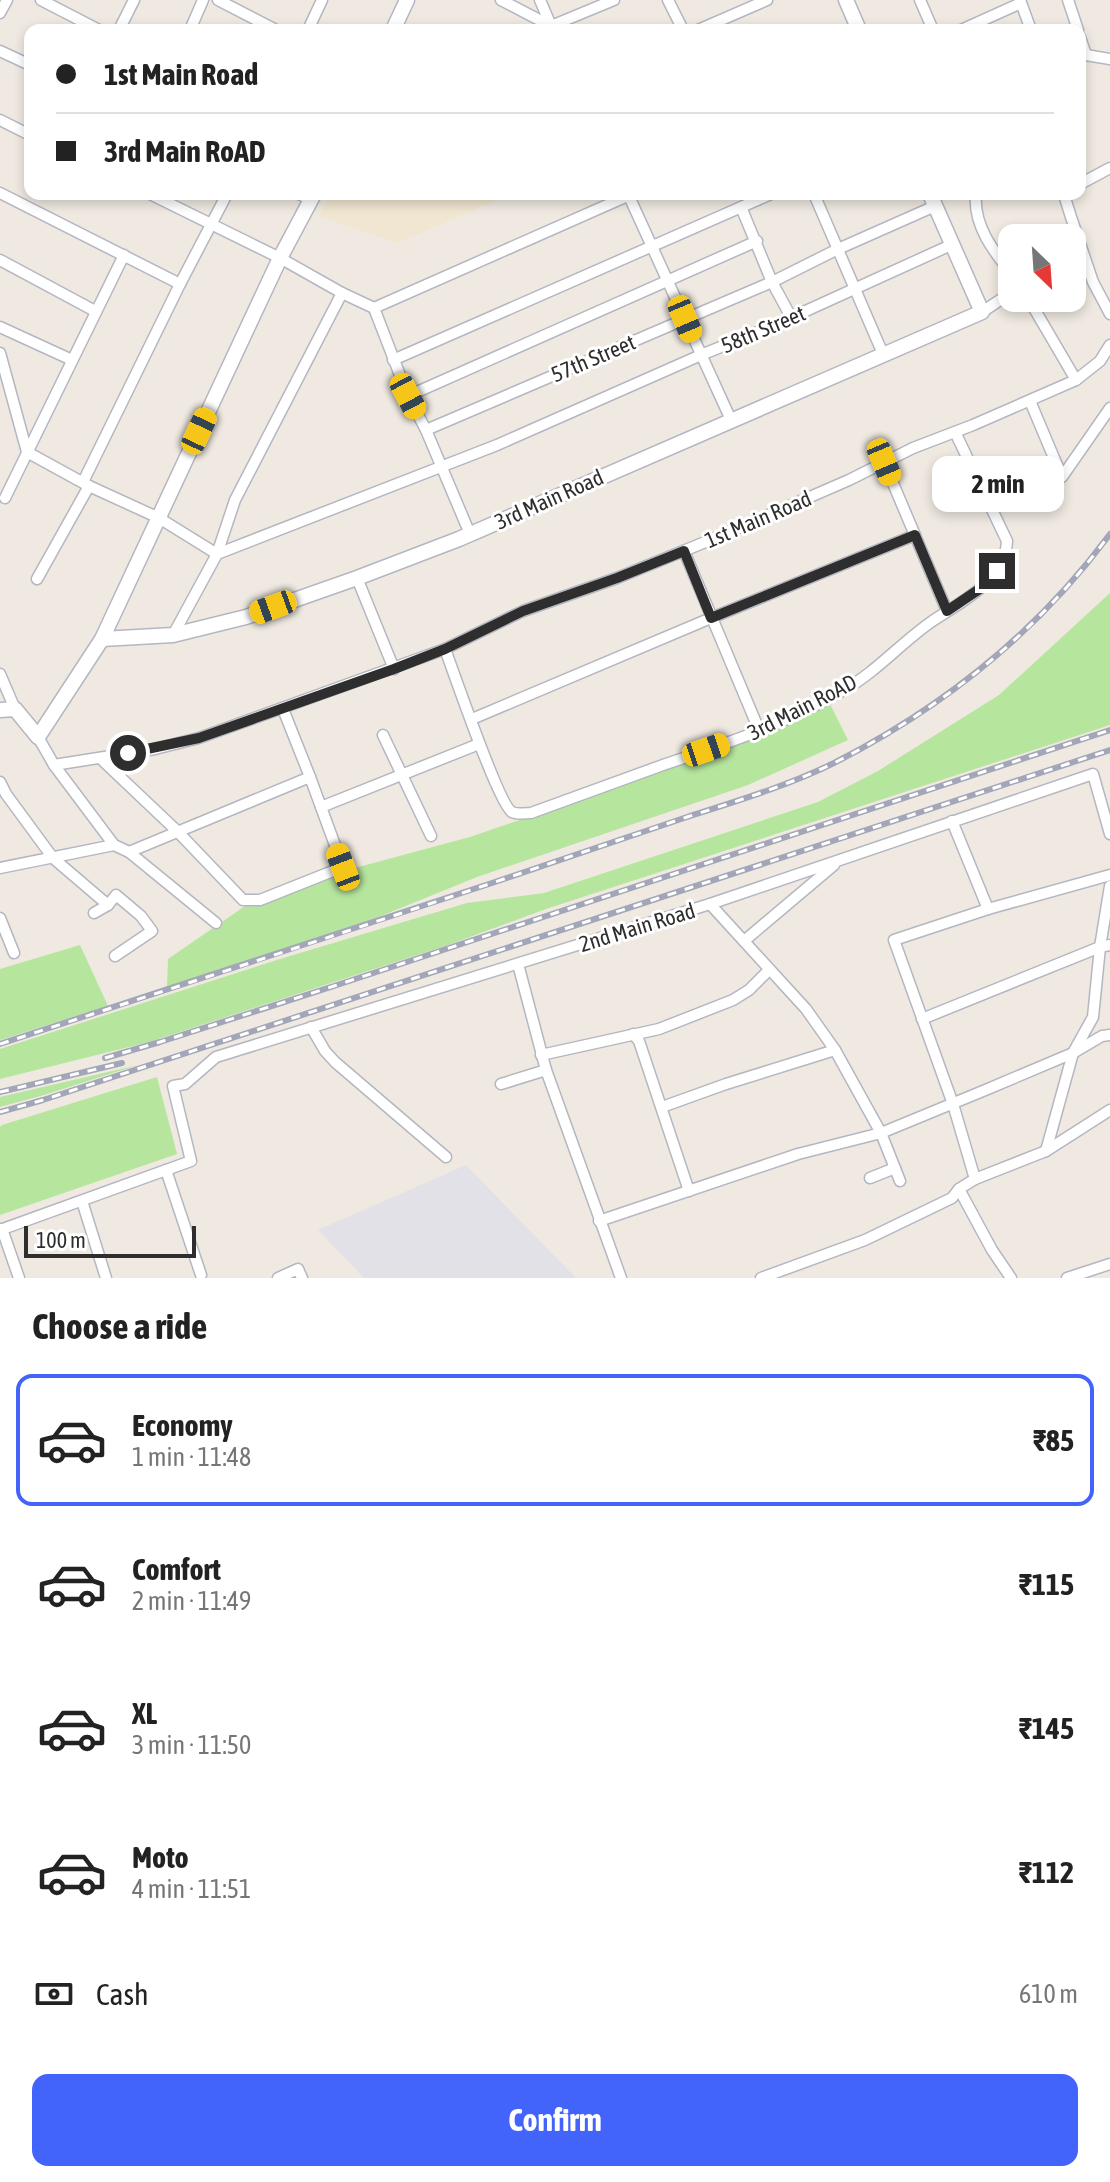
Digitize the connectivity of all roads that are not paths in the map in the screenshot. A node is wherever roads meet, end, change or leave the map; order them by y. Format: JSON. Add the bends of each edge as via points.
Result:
{"nodes":[{"id":1,"x":7,"y":0,"type":"edge"},
{"id":2,"x":41,"y":0,"type":"edge"},
{"id":3,"x":134,"y":0,"type":"edge"},
{"id":4,"x":203,"y":0,"type":"edge"},
{"id":5,"x":218,"y":0,"type":"edge"},
{"id":6,"x":322,"y":0,"type":"edge"},
{"id":7,"x":407,"y":0,"type":"edge"},
{"id":8,"x":501,"y":0,"type":"edge"},
{"id":9,"x":540,"y":0,"type":"edge"},
{"id":10,"x":614,"y":0,"type":"edge"},
{"id":11,"x":668,"y":0,"type":"edge"},
{"id":12,"x":767,"y":0,"type":"edge"},
{"id":13,"x":846,"y":0,"type":"edge"},
{"id":14,"x":921,"y":0,"type":"edge"},
{"id":15,"x":1068,"y":0,"type":"edge"},
{"id":16,"x":1020,"y":2,"type":"edge"},
{"id":17,"x":0,"y":13,"type":"edge"},
{"id":18,"x":87,"y":24,"type":"edge"},
{"id":19,"x":122,"y":24,"type":"edge"},
{"id":20,"x":193,"y":24,"type":"edge"},
{"id":21,"x":264,"y":24,"type":"edge"},
{"id":22,"x":311,"y":24,"type":"edge"},
{"id":23,"x":396,"y":24,"type":"edge"},
{"id":24,"x":545,"y":24,"type":"edge"},
{"id":25,"x":550,"y":24,"type":"edge"},
{"id":26,"x":561,"y":24,"type":"edge"},
{"id":27,"x":680,"y":24,"type":"edge"},
{"id":28,"x":712,"y":24,"type":"edge"},
{"id":29,"x":853,"y":24,"type":"edge"},
{"id":30,"x":931,"y":24,"type":"edge"},
{"id":31,"x":974,"y":24,"type":"edge"},
{"id":32,"x":1029,"y":24,"type":"edge"},
{"id":33,"x":1076,"y":24,"type":"edge"},
{"id":34,"x":0,"y":51,"type":"edge"},
{"id":35,"x":1086,"y":56,"type":"edge"},
{"id":36,"x":1110,"y":59,"type":"edge"},
{"id":37,"x":24,"y":62,"type":"edge"},
{"id":38,"x":0,"y":120,"type":"edge"},
{"id":39,"x":24,"y":132,"type":"edge"},
{"id":40,"x":1108,"y":173,"type":"edge"},
{"id":41,"x":1086,"y":182,"type":"edge"},
{"id":42,"x":0,"y":193,"type":"edge"},
{"id":43,"x":162,"y":200,"type":"edge"},
{"id":44,"x":224,"y":200,"type":"edge"},
{"id":45,"x":306,"y":200,"type":"edge"},
{"id":46,"x":616,"y":200,"type":"edge"},
{"id":47,"x":632,"y":200,"type":"edge"},
{"id":48,"x":757,"y":200,"type":"edge"},
{"id":49,"x":817,"y":200,"type":"edge"},
{"id":50,"x":932,"y":200,"type":"edge"},
{"id":51,"x":976,"y":200,"type":"edge"},
{"id":52,"x":1066,"y":200,"type":"edge"},
{"id":53,"x":741,"y":207,"type":"junction"},
{"id":54,"x":212,"y":225,"type":"junction"},
{"id":55,"x":757,"y":241,"type":"junction"},
{"id":56,"x":652,"y":245,"type":"junction"},
{"id":57,"x":951,"y":245,"type":"junction"},
{"id":58,"x":838,"y":249,"type":"junction"},
{"id":59,"x":124,"y":255,"type":"junction"},
{"id":60,"x":998,"y":257,"type":"edge"},
{"id":61,"x":280,"y":258,"type":"junction"},
{"id":62,"x":0,"y":260,"type":"edge"},
{"id":63,"x":668,"y":282,"type":"junction"},
{"id":64,"x":772,"y":282,"type":"junction"},
{"id":65,"x":180,"y":284,"type":"junction"},
{"id":66,"x":856,"y":289,"type":"junction"},
{"id":67,"x":342,"y":293,"type":"junction"},
{"id":68,"x":998,"y":301,"type":"edge"},
{"id":69,"x":374,"y":308,"type":"junction"},
{"id":70,"x":95,"y":311,"type":"junction"},
{"id":71,"x":982,"y":312,"type":"junction"},
{"id":72,"x":1036,"y":312,"type":"edge"},
{"id":73,"x":1110,"y":314,"type":"edge"},
{"id":74,"x":791,"y":317,"type":"junction"},
{"id":75,"x":685,"y":319,"type":"junction"},
{"id":76,"x":0,"y":327,"type":"edge"},
{"id":77,"x":1110,"y":345,"type":"edge"},
{"id":78,"x":0,"y":353,"type":"edge"},
{"id":79,"x":883,"y":354,"type":"junction"},
{"id":80,"x":701,"y":355,"type":"junction"},
{"id":81,"x":72,"y":360,"type":"junction"},
{"id":82,"x":393,"y":360,"type":"junction"},
{"id":83,"x":1076,"y":380,"type":"junction"},
{"id":84,"x":408,"y":396,"type":"junction"},
{"id":85,"x":1030,"y":401,"type":"junction"},
{"id":86,"x":1110,"y":408,"type":"edge"},
{"id":87,"x":731,"y":420,"type":"junction"},
{"id":88,"x":426,"y":430,"type":"junction"},
{"id":89,"x":955,"y":432,"type":"junction"},
{"id":90,"x":27,"y":452,"type":"junction"},
{"id":91,"x":884,"y":462,"type":"junction"},
{"id":92,"x":441,"y":467,"type":"junction"},
{"id":93,"x":86,"y":484,"type":"junction"},
{"id":94,"x":5,"y":498,"type":"dead end"},
{"id":95,"x":159,"y":518,"type":"junction"},
{"id":96,"x":470,"y":534,"type":"junction"},
{"id":97,"x":915,"y":535,"type":"junction"},
{"id":98,"x":684,"y":551,"type":"junction"},
{"id":99,"x":217,"y":554,"type":"junction"},
{"id":100,"x":357,"y":578,"type":"junction"},
{"id":101,"x":37,"y":579,"type":"dead end"},
{"id":102,"x":947,"y":611,"type":"junction"},
{"id":103,"x":711,"y":618,"type":"junction"},
{"id":104,"x":173,"y":635,"type":"junction"},
{"id":105,"x":102,"y":639,"type":"junction"},
{"id":106,"x":445,"y":649,"type":"junction"},
{"id":107,"x":394,"y":669,"type":"junction"},
{"id":108,"x":0,"y":674,"type":"edge"},
{"id":109,"x":283,"y":709,"type":"junction"},
{"id":110,"x":7,"y":710,"type":"edge"},
{"id":111,"x":472,"y":719,"type":"junction"},
{"id":112,"x":759,"y":730,"type":"junction"},
{"id":113,"x":383,"y":735,"type":"dead end"},
{"id":114,"x":38,"y":737,"type":"junction"},
{"id":115,"x":479,"y":744,"type":"junction"},
{"id":116,"x":100,"y":758,"type":"junction"},
{"id":117,"x":54,"y":765,"type":"junction"},
{"id":118,"x":402,"y":776,"type":"junction"},
{"id":119,"x":310,"y":777,"type":"junction"},
{"id":120,"x":0,"y":782,"type":"edge"},
{"id":121,"x":3,"y":796,"type":"edge"},
{"id":122,"x":321,"y":807,"type":"junction"},
{"id":123,"x":952,"y":821,"type":"junction"},
{"id":124,"x":177,"y":831,"type":"junction"},
{"id":125,"x":1110,"y":834,"type":"edge"},
{"id":126,"x":431,"y":836,"type":"dead end"},
{"id":127,"x":114,"y":845,"type":"junction"},
{"id":128,"x":129,"y":852,"type":"junction"},
{"id":129,"x":53,"y":858,"type":"junction"},
{"id":130,"x":841,"y":860,"type":"junction"},
{"id":131,"x":0,"y":868,"type":"edge"},
{"id":132,"x":1110,"y":875,"type":"edge"},
{"id":133,"x":1110,"y":886,"type":"edge"},
{"id":134,"x":710,"y":904,"type":"junction"},
{"id":135,"x":108,"y":905,"type":"junction"},
{"id":136,"x":988,"y":909,"type":"junction"},
{"id":137,"x":94,"y":913,"type":"dead end"},
{"id":138,"x":0,"y":918,"type":"edge"},
{"id":139,"x":216,"y":923,"type":"dead end"},
{"id":140,"x":744,"y":941,"type":"junction"},
{"id":141,"x":1105,"y":946,"type":"edge"},
{"id":142,"x":14,"y":953,"type":"dead end"},
{"id":143,"x":115,"y":956,"type":"dead end"},
{"id":144,"x":518,"y":964,"type":"junction"},
{"id":145,"x":769,"y":970,"type":"junction"},
{"id":146,"x":922,"y":1019,"type":"junction"},
{"id":147,"x":311,"y":1027,"type":"junction"},
{"id":148,"x":633,"y":1034,"type":"junction"},
{"id":149,"x":1110,"y":1035,"type":"edge"},
{"id":150,"x":835,"y":1050,"type":"junction"},
{"id":151,"x":1073,"y":1053,"type":"junction"},
{"id":152,"x":541,"y":1055,"type":"junction"},
{"id":153,"x":546,"y":1070,"type":"junction"},
{"id":154,"x":501,"y":1084,"type":"dead end"},
{"id":155,"x":953,"y":1104,"type":"junction"},
{"id":156,"x":662,"y":1107,"type":"junction"},
{"id":157,"x":1110,"y":1110,"type":"edge"},
{"id":158,"x":881,"y":1133,"type":"junction"},
{"id":159,"x":1046,"y":1151,"type":"junction"},
{"id":160,"x":446,"y":1157,"type":"dead end"},
{"id":161,"x":895,"y":1168,"type":"junction"},
{"id":162,"x":166,"y":1170,"type":"junction"},
{"id":163,"x":870,"y":1178,"type":"dead end"},
{"id":164,"x":975,"y":1179,"type":"junction"},
{"id":165,"x":900,"y":1181,"type":"dead end"},
{"id":166,"x":959,"y":1189,"type":"junction"},
{"id":167,"x":689,"y":1191,"type":"junction"},
{"id":168,"x":82,"y":1201,"type":"junction"},
{"id":169,"x":599,"y":1221,"type":"junction"},
{"id":170,"x":1,"y":1230,"type":"edge"},
{"id":171,"x":1110,"y":1264,"type":"edge"},
{"id":172,"x":201,"y":1275,"type":"dead end"},
{"id":173,"x":1086,"y":1276,"type":"edge"},
{"id":174,"x":19,"y":1278,"type":"edge"},
{"id":175,"x":106,"y":1278,"type":"edge"},
{"id":176,"x":278,"y":1278,"type":"edge"},
{"id":177,"x":302,"y":1278,"type":"edge"},
{"id":178,"x":621,"y":1278,"type":"edge"},
{"id":179,"x":761,"y":1278,"type":"edge"},
{"id":180,"x":1011,"y":1278,"type":"edge"},
{"id":181,"x":1067,"y":1278,"type":"edge"}],
"edges":[{"from":1,"to":17,"type":"street"},
{"from":2,"to":18,"type":"street"},
{"from":3,"to":19,"type":"street"},
{"from":4,"to":20,"type":"street"},
{"from":5,"to":21,"type":"street"},
{"from":6,"to":22,"type":"street"},
{"from":7,"to":23,"type":"street"},
{"from":8,"to":24,"type":"street"},
{"from":9,"to":25,"type":"street"},
{"from":10,"to":26,"type":"street"},
{"from":11,"to":27,"type":"street"},
{"from":12,"to":28,"type":"street"},
{"from":13,"to":29,"type":"street"},
{"from":14,"to":30,"type":"street"},
{"from":15,"to":33,"type":"street"},
{"from":16,"to":31,"type":"street"},
{"from":16,"to":32,"type":"street"},
{"from":34,"to":37,"type":"street"},
{"from":35,"to":36,"type":"street"},
{"from":38,"to":39,"type":"street"},
{"from":40,"to":41,"type":"street"},
{"from":42,"to":59,"type":"street"},
{"from":43,"to":54,"type":"street"},
{"from":44,"to":54,"type":"street"},
{"from":45,"to":61,"type":"street"},
{"from":46,"to":69,"type":"street"},
{"from":47,"to":56,"type":"street"},
{"from":48,"to":53,"type":"street"},
{"from":49,"to":58,"type":"street"},
{"from":50,"to":57,"type":"street"},
{"from":50,"to":58,"type":"street","name":"57th Street"},
{"from":51,"to":60,"type":"street","via":[[978,222]]},
{"from":52,"to":73,"type":"street","via":[[1093,282]]},
{"from":53,"to":55,"type":"street"},
{"from":53,"to":56,"type":"street"},
{"from":54,"to":61,"type":"street"},
{"from":54,"to":65,"type":"street"},
{"from":55,"to":63,"type":"street"},
{"from":55,"to":64,"type":"street"},
{"from":56,"to":63,"type":"street"},
{"from":56,"to":82,"type":"street"},
{"from":57,"to":66,"type":"street","name":"58th Street"},
{"from":57,"to":71,"type":"street"},
{"from":58,"to":64,"type":"street","name":"57th Street"},
{"from":58,"to":66,"type":"street"},
{"from":59,"to":65,"type":"street"},
{"from":59,"to":70,"type":"street"},
{"from":61,"to":67,"type":"street"},
{"from":61,"to":95,"type":"street"},
{"from":62,"to":70,"type":"street"},
{"from":63,"to":75,"type":"street"},
{"from":63,"to":84,"type":"street"},
{"from":64,"to":74,"type":"street"},
{"from":64,"to":75,"type":"street","name":"57th Street"},
{"from":65,"to":93,"type":"street"},
{"from":66,"to":74,"type":"street","name":"58th Street"},
{"from":66,"to":79,"type":"street"},
{"from":67,"to":69,"type":"street"},
{"from":67,"to":99,"type":"street","via":[[235,500]]},
{"from":68,"to":71,"type":"street"},
{"from":69,"to":82,"type":"street"},
{"from":70,"to":81,"type":"street"},
{"from":71,"to":79,"type":"street","name":"3rd Main Road"},
{"from":72,"to":83,"type":"street"},
{"from":74,"to":80,"type":"street","name":"58th Street"},
{"from":75,"to":80,"type":"street"},
{"from":75,"to":88,"type":"street","name":"57th Street"},
{"from":76,"to":81,"type":"street"},
{"from":77,"to":83,"type":"street","name":"1st Main Road"},
{"from":78,"to":90,"type":"street"},
{"from":79,"to":87,"type":"street","name":"3rd Main Road"},
{"from":80,"to":87,"type":"street"},
{"from":80,"to":92,"type":"street","name":"58th Street"},
{"from":81,"to":90,"type":"street"},
{"from":82,"to":84,"type":"street"},
{"from":83,"to":85,"type":"street","name":"1st Main Road"},
{"from":84,"to":88,"type":"street"},
{"from":85,"to":86,"type":"street","via":[[1062,477]]},
{"from":85,"to":89,"type":"street","name":"1st Main Road"},
{"from":87,"to":96,"type":"street","name":"3rd Main Road"},
{"from":88,"to":92,"type":"street"},
{"from":89,"to":91,"type":"street","name":"1st Main Road"},
{"from":89,"to":102,"type":"street","name":"3rd Main RoAD","via":[[1007,541],[997,571]]},
{"from":90,"to":93,"type":"street"},
{"from":90,"to":94,"type":"street"},
{"from":91,"to":97,"type":"street"},
{"from":91,"to":98,"type":"street","name":"1st Main Road"},
{"from":92,"to":96,"type":"street"},
{"from":92,"to":99,"type":"street","name":"58th Street"},
{"from":93,"to":95,"type":"street"},
{"from":93,"to":101,"type":"street"},
{"from":95,"to":99,"type":"street"},
{"from":95,"to":105,"type":"street"},
{"from":96,"to":100,"type":"street","name":"3rd Main Road"},
{"from":97,"to":102,"type":"street"},
{"from":97,"to":103,"type":"street"},
{"from":98,"to":103,"type":"street"},
{"from":98,"to":106,"type":"street","name":"1st Main Road","via":[[523,611]]},
{"from":99,"to":104,"type":"street"},
{"from":100,"to":104,"type":"street","name":"3rd Main Road","via":[[246,617]]},
{"from":100,"to":107,"type":"street"},
{"from":102,"to":112,"type":"street","name":"3rd Main RoAD","via":[[846,690]]},
{"from":103,"to":111,"type":"street"},
{"from":103,"to":112,"type":"street"},
{"from":104,"to":105,"type":"street","name":"3rd Main Road"},
{"from":105,"to":114,"type":"street"},
{"from":106,"to":107,"type":"street","name":"1st Main Road"},
{"from":106,"to":111,"type":"street","name":"3rd Main RoAD"},
{"from":107,"to":109,"type":"street","name":"1st Main Road"},
{"from":108,"to":110,"type":"street"},
{"from":109,"to":116,"type":"street","name":"1st Main Road","via":[[199,738]]},
{"from":109,"to":119,"type":"street"},
{"from":110,"to":114,"type":"street"},
{"from":111,"to":115,"type":"street","name":"3rd Main RoAD"},
{"from":112,"to":115,"type":"street","name":"3rd Main RoAD","via":[[531,813],[515,814]]},
{"from":113,"to":118,"type":"street"},
{"from":114,"to":117,"type":"street"},
{"from":115,"to":118,"type":"street"},
{"from":116,"to":117,"type":"street","name":"1st Main Road"},
{"from":116,"to":124,"type":"street"},
{"from":117,"to":127,"type":"street"},
{"from":118,"to":122,"type":"street"},
{"from":118,"to":126,"type":"street"},
{"from":119,"to":122,"type":"street"},
{"from":119,"to":124,"type":"street"},
{"from":120,"to":121,"type":"street"},
{"from":121,"to":129,"type":"street"},
{"from":122,"to":124,"type":"street","via":[[343,867],[260,900],[236,895]]},
{"from":123,"to":125,"type":"street","name":"2nd Main Road","via":[[1093,774]]},
{"from":123,"to":130,"type":"street","name":"2nd Main Road"},
{"from":123,"to":136,"type":"street"},
{"from":124,"to":128,"type":"street"},
{"from":127,"to":128,"type":"street"},
{"from":127,"to":129,"type":"street"},
{"from":128,"to":139,"type":"street"},
{"from":129,"to":131,"type":"street"},
{"from":129,"to":135,"type":"street"},
{"from":130,"to":134,"type":"street","name":"2nd Main Road"},
{"from":130,"to":140,"type":"street"},
{"from":132,"to":136,"type":"street"},
{"from":133,"to":141,"type":"street"},
{"from":134,"to":140,"type":"street"},
{"from":134,"to":144,"type":"street","name":"2nd Main Road"},
{"from":135,"to":137,"type":"street"},
{"from":135,"to":143,"type":"street","via":[[116,895],[152,931]]},
{"from":136,"to":146,"type":"street","via":[[894,940]]},
{"from":138,"to":142,"type":"street"},
{"from":140,"to":145,"type":"street"},
{"from":141,"to":146,"type":"street"},
{"from":141,"to":151,"type":"street","via":[[1093,1017]]},
{"from":144,"to":147,"type":"street","name":"2nd Main Road"},
{"from":144,"to":152,"type":"street"},
{"from":145,"to":148,"type":"street","via":[[733,1000]]},
{"from":145,"to":150,"type":"street"},
{"from":146,"to":155,"type":"street"},
{"from":147,"to":160,"type":"street","via":[[335,1062]]},
{"from":147,"to":162,"type":"street","name":"2nd Main Road","via":[[216,1057],[185,1084],[173,1086],[191,1161]]},
{"from":148,"to":152,"type":"street"},
{"from":148,"to":156,"type":"street"},
{"from":149,"to":151,"type":"street"},
{"from":150,"to":156,"type":"street"},
{"from":150,"to":158,"type":"street"},
{"from":151,"to":155,"type":"street"},
{"from":151,"to":159,"type":"street"},
{"from":152,"to":153,"type":"street"},
{"from":153,"to":154,"type":"street"},
{"from":153,"to":169,"type":"street"},
{"from":155,"to":158,"type":"street"},
{"from":155,"to":164,"type":"street"},
{"from":156,"to":167,"type":"street"},
{"from":157,"to":159,"type":"street"},
{"from":158,"to":161,"type":"street"},
{"from":158,"to":167,"type":"street"},
{"from":159,"to":164,"type":"street"},
{"from":161,"to":163,"type":"street"},
{"from":161,"to":165,"type":"street"},
{"from":162,"to":168,"type":"street"},
{"from":162,"to":172,"type":"street"},
{"from":164,"to":166,"type":"street"},
{"from":166,"to":179,"type":"street","via":[[952,1198],[865,1240]]},
{"from":166,"to":180,"type":"street"},
{"from":167,"to":169,"type":"street"},
{"from":168,"to":170,"type":"street"},
{"from":168,"to":175,"type":"street"},
{"from":169,"to":178,"type":"street"},
{"from":170,"to":174,"type":"street"},
{"from":171,"to":173,"type":"street"},
{"from":173,"to":181,"type":"street"},
{"from":176,"to":177,"type":"street","via":[[298,1269]]}]}
